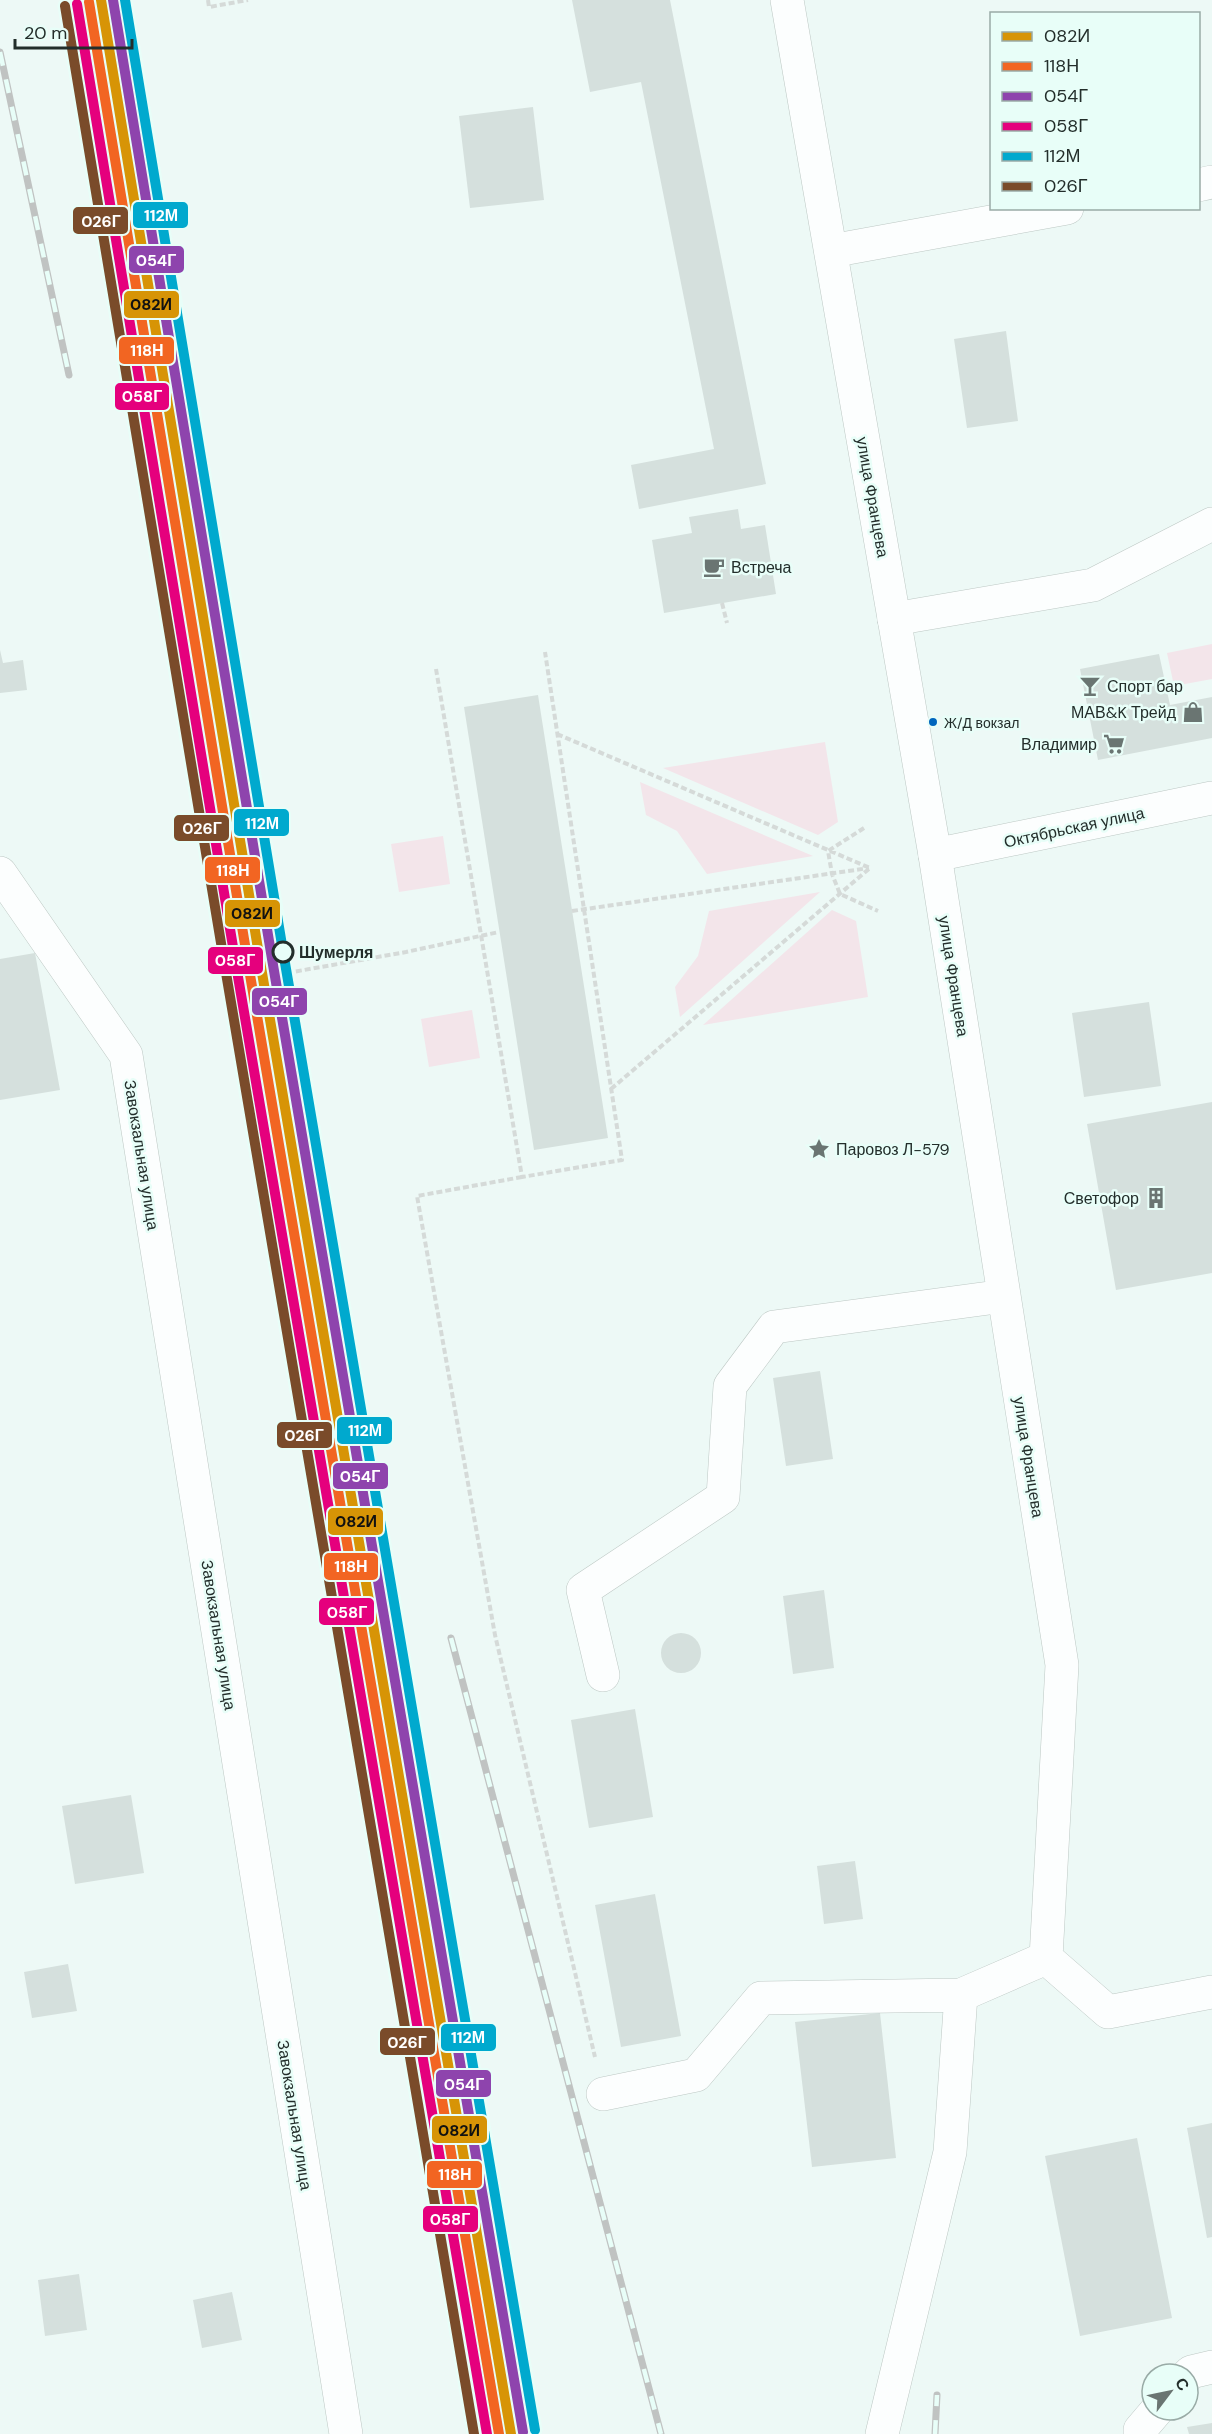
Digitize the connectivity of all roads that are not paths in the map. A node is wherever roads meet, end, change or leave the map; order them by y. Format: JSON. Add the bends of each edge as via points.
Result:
{"nodes":[{"id":1,"x":787,"y":0,"type":"edge"},
{"id":2,"x":1056,"y":210,"type":"edge"},
{"id":3,"x":831,"y":251,"type":"junction"},
{"id":4,"x":1212,"y":524,"type":"edge"},
{"id":5,"x":894,"y":619,"type":"junction"},
{"id":6,"x":1212,"y":798,"type":"edge"},
{"id":7,"x":935,"y":855,"type":"junction"},
{"id":8,"x":0,"y":873,"type":"edge"},
{"id":9,"x":1004,"y":1296,"type":"junction"},
{"id":10,"x":603,"y":1675,"type":"dead end"},
{"id":11,"x":1046,"y":1958,"type":"junction"},
{"id":12,"x":1212,"y":1992,"type":"edge"},
{"id":13,"x":961,"y":1995,"type":"junction"},
{"id":14,"x":603,"y":2094,"type":"road end"},
{"id":15,"x":346,"y":2434,"type":"edge"},
{"id":16,"x":882,"y":2434,"type":"edge"}],
"edges":[{"from":1,"to":3,"type":"main road","name":"улица Францева"},
{"from":2,"to":3,"type":"main road"},
{"from":3,"to":5,"type":"main road","name":"улица Францева"},
{"from":4,"to":5,"type":"main road","via":[[1093,585]]},
{"from":5,"to":7,"type":"main road","name":"улица Францева"},
{"from":6,"to":7,"type":"main road","name":"Октябрьская улица"},
{"from":7,"to":9,"type":"main road","name":"улица Францева"},
{"from":8,"to":15,"type":"main road","name":"Завокзальная улица","via":[[126,1055]]},
{"from":9,"to":10,"type":"main road","via":[[774,1327],[730,1386],[723,1497],[583,1590]]},
{"from":9,"to":11,"type":"main road","name":"улица Францева","via":[[1062,1665]]},
{"from":11,"to":12,"type":"main road","via":[[1108,2012]]},
{"from":11,"to":13,"type":"main road"},
{"from":13,"to":14,"type":"main road","via":[[761,1998],[696,2075]]},
{"from":13,"to":16,"type":"main road","via":[[951,2152]]}]}
